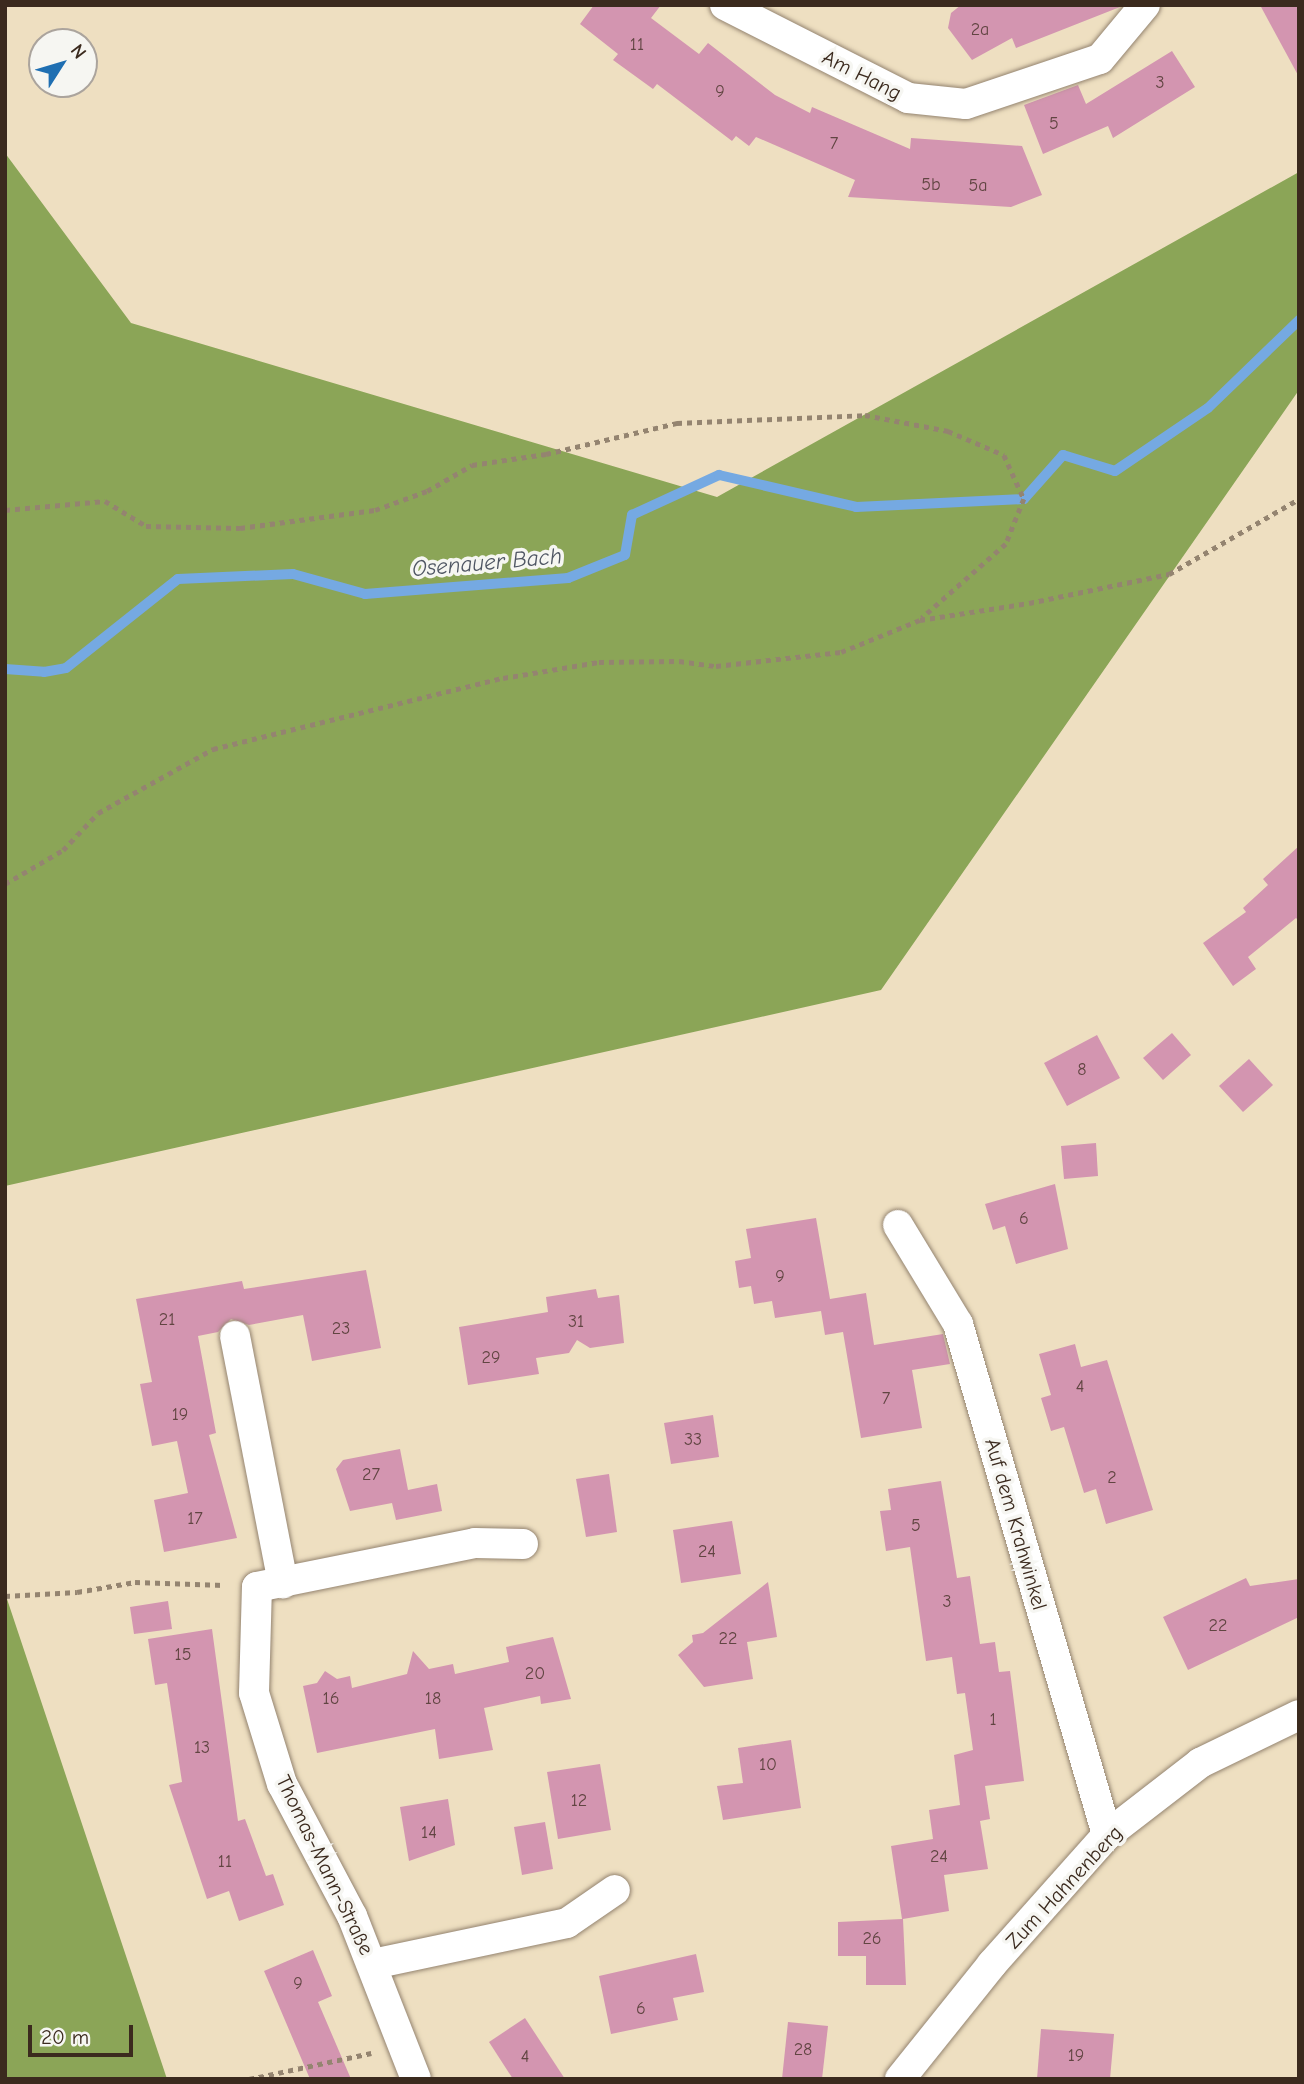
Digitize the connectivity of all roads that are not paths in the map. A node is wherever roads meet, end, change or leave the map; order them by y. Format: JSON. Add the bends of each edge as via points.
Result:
{"nodes":[{"id":1,"x":725,"y":5,"type":"edge"},
{"id":2,"x":1145,"y":5,"type":"edge"},
{"id":3,"x":898,"y":1225,"type":"dead end"},
{"id":4,"x":235,"y":1336,"type":"dead end"},
{"id":5,"x":523,"y":1544,"type":"dead end"},
{"id":6,"x":270,"y":1585,"type":"junction"},
{"id":7,"x":1299,"y":1715,"type":"edge"},
{"id":8,"x":1107,"y":1835,"type":"junction"},
{"id":9,"x":615,"y":1890,"type":"dead end"},
{"id":10,"x":373,"y":1964,"type":"junction"},
{"id":11,"x":416,"y":2079,"type":"edge"},
{"id":12,"x":901,"y":2079,"type":"edge"}],
"edges":[{"from":1,"to":2,"type":"street","name":"Am Hang","via":[[908,98],[967,104],[1100,59]]},
{"from":3,"to":8,"type":"street","name":"Auf dem Krahwinkel","via":[[958,1324]]},
{"from":4,"to":6,"type":"street","name":"Thomas-Mann-Straße"},
{"from":5,"to":6,"type":"street","via":[[475,1543]]},
{"from":6,"to":10,"type":"street","name":"Thomas-Mann-Straße","via":[[254,1693],[282,1784]]},
{"from":7,"to":8,"type":"street","name":"Zum Hahnenberg","via":[[1200,1763]]},
{"from":8,"to":12,"type":"street","name":"Zum Hahnenberg","via":[[992,1964]]},
{"from":9,"to":10,"type":"street","name":"Thomas-Mann-Straße","via":[[567,1923]]},
{"from":10,"to":11,"type":"street","name":"Thomas-Mann-Straße"}]}
